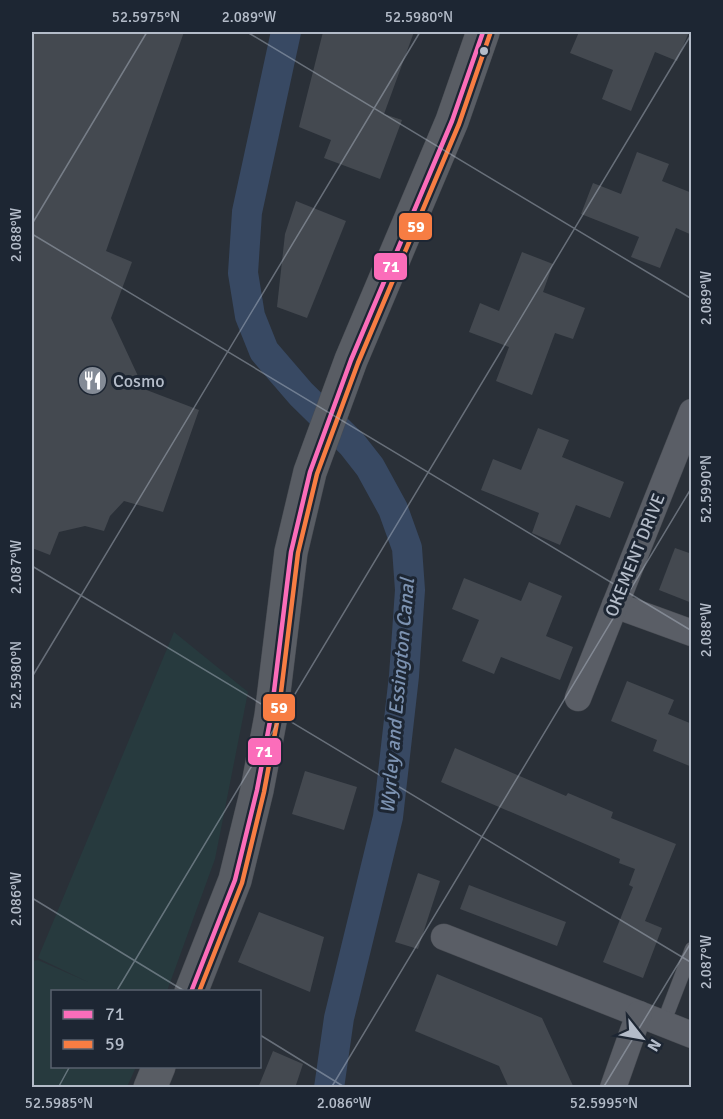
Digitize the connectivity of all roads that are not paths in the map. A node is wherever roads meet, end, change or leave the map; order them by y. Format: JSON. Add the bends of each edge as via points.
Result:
{"nodes":[{"id":1,"x":483,"y":32,"type":"edge"},
{"id":2,"x":692,"y":412,"type":"edge"},
{"id":3,"x":615,"y":604,"type":"junction"},
{"id":4,"x":692,"y":633,"type":"edge"},
{"id":5,"x":578,"y":698,"type":"dead end"},
{"id":6,"x":444,"y":937,"type":"dead end"},
{"id":7,"x":692,"y":949,"type":"edge"},
{"id":8,"x":192,"y":990,"type":"edge"},
{"id":9,"x":639,"y":1014,"type":"junction"},
{"id":10,"x":663,"y":1024,"type":"junction"},
{"id":11,"x":692,"y":1035,"type":"edge"},
{"id":12,"x":158,"y":1068,"type":"edge"},
{"id":13,"x":150,"y":1088,"type":"edge"},
{"id":14,"x":613,"y":1088,"type":"edge"}],
"edges":[{"from":1,"to":8,"type":"street","via":[[452,121],[351,360],[310,472],[291,552],[257,790],[235,880]]},
{"from":2,"to":3,"type":"street","name":"OKEMENT DRIVE"},
{"from":3,"to":4,"type":"street"},
{"from":3,"to":5,"type":"street","name":"OKEMENT DRIVE"},
{"from":6,"to":9,"type":"street"},
{"from":7,"to":10,"type":"lane"},
{"from":9,"to":10,"type":"street"},
{"from":9,"to":14,"type":"street"},
{"from":10,"to":11,"type":"street"},
{"from":12,"to":13,"type":"street"}]}
